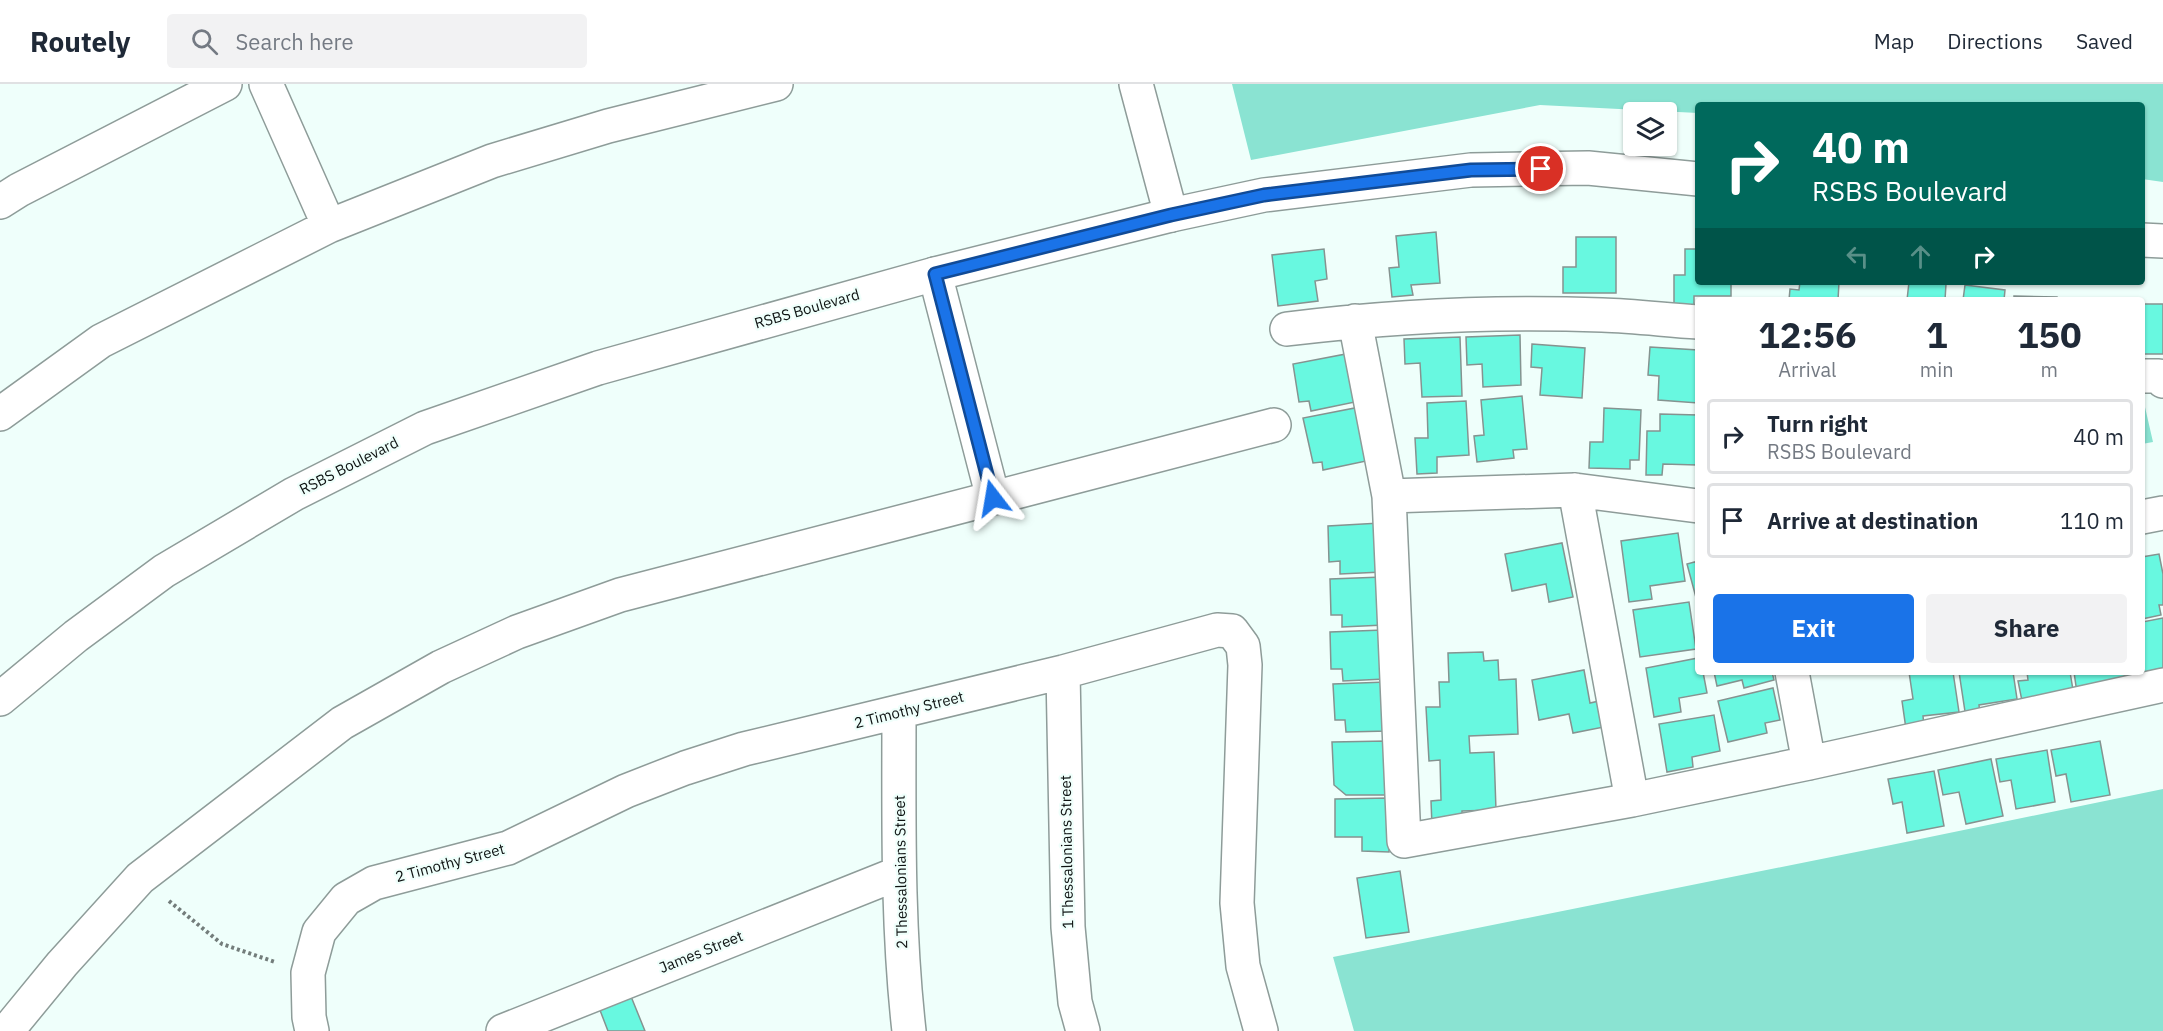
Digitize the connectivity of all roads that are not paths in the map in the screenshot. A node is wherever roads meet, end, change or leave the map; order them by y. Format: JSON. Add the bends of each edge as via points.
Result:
{"nodes":[{"id":1,"x":225,"y":84,"type":"edge"},
{"id":2,"x":266,"y":84,"type":"edge"},
{"id":3,"x":776,"y":84,"type":"edge"},
{"id":4,"x":1136,"y":84,"type":"edge"},
{"id":5,"x":1695,"y":179,"type":"edge"},
{"id":6,"x":0,"y":202,"type":"edge"},
{"id":7,"x":1171,"y":215,"type":"junction"},
{"id":8,"x":329,"y":226,"type":"junction"},
{"id":9,"x":2145,"y":240,"type":"edge"},
{"id":10,"x":2163,"y":241,"type":"edge"},
{"id":11,"x":935,"y":274,"type":"junction"},
{"id":12,"x":1355,"y":321,"type":"junction"},
{"id":13,"x":1695,"y":322,"type":"edge"},
{"id":14,"x":1287,"y":329,"type":"dead end"},
{"id":15,"x":2145,"y":376,"type":"edge"},
{"id":16,"x":2163,"y":381,"type":"edge"},
{"id":17,"x":0,"y":414,"type":"edge"},
{"id":18,"x":1274,"y":425,"type":"dead end"},
{"id":19,"x":1575,"y":490,"type":"junction"},
{"id":20,"x":1389,"y":496,"type":"junction"},
{"id":21,"x":993,"y":498,"type":"junction"},
{"id":22,"x":1695,"y":506,"type":"edge"},
{"id":23,"x":2163,"y":513,"type":"edge"},
{"id":24,"x":2145,"y":516,"type":"edge"},
{"id":25,"x":1063,"y":672,"type":"junction"},
{"id":26,"x":1793,"y":675,"type":"edge"},
{"id":27,"x":2163,"y":685,"type":"edge"},
{"id":28,"x":0,"y":699,"type":"edge"},
{"id":29,"x":899,"y":712,"type":"junction"},
{"id":30,"x":1809,"y":763,"type":"junction"},
{"id":31,"x":1632,"y":800,"type":"junction"},
{"id":32,"x":899,"y":873,"type":"junction"},
{"id":33,"x":7,"y":1031,"type":"edge"},
{"id":34,"x":312,"y":1031,"type":"edge"},
{"id":35,"x":503,"y":1031,"type":"edge"},
{"id":36,"x":909,"y":1031,"type":"edge"},
{"id":37,"x":1083,"y":1031,"type":"edge"},
{"id":38,"x":1261,"y":1031,"type":"edge"}],
"edges":[{"from":1,"to":6,"type":"street"},
{"from":2,"to":8,"type":"street"},
{"from":3,"to":8,"type":"street","via":[[608,126],[492,161]]},
{"from":4,"to":7,"type":"street"},
{"from":5,"to":7,"type":"street","name":"RSBS Boulevard","via":[[1588,168],[1471,170],[1264,195]]},
{"from":7,"to":11,"type":"street","name":"RSBS Boulevard"},
{"from":8,"to":17,"type":"street","via":[[101,341]]},
{"from":9,"to":10,"type":"street"},
{"from":11,"to":21,"type":"street"},
{"from":11,"to":28,"type":"street","name":"RSBS Boulevard","via":[[597,368],[425,428],[294,494],[164,571]]},
{"from":12,"to":13,"type":"street","via":[[1602,315]]},
{"from":12,"to":14,"type":"street"},
{"from":12,"to":20,"type":"street"},
{"from":15,"to":16,"type":"street","via":[[2159,376]]},
{"from":18,"to":21,"type":"street"},
{"from":19,"to":20,"type":"street"},
{"from":19,"to":22,"type":"street"},
{"from":19,"to":31,"type":"street"},
{"from":20,"to":31,"type":"street","via":[[1404,841]]},
{"from":21,"to":33,"type":"street","via":[[620,595],[517,632],[441,667],[342,723],[140,878]]},
{"from":23,"to":24,"type":"street"},
{"from":25,"to":29,"type":"street","name":"2 Timothy Street"},
{"from":25,"to":37,"type":"street","name":"1 Thessalonians Street","via":[[1068,927],[1075,1002]]},
{"from":25,"to":38,"type":"street","name":"2 Timothy Street","via":[[1217,630],[1232,631],[1243,646],[1237,903],[1243,966]]},
{"from":26,"to":30,"type":"street"},
{"from":27,"to":30,"type":"street"},
{"from":29,"to":32,"type":"street","name":"2 Thessalonians Street"},
{"from":29,"to":34,"type":"street","name":"2 Timothy Street","via":[[705,762],[626,791],[508,848],[374,884],[346,899],[319,932],[308,973]]},
{"from":30,"to":31,"type":"street"},
{"from":32,"to":35,"type":"street","name":"James Street"},
{"from":32,"to":36,"type":"street","name":"2 Thessalonians Street"}]}
